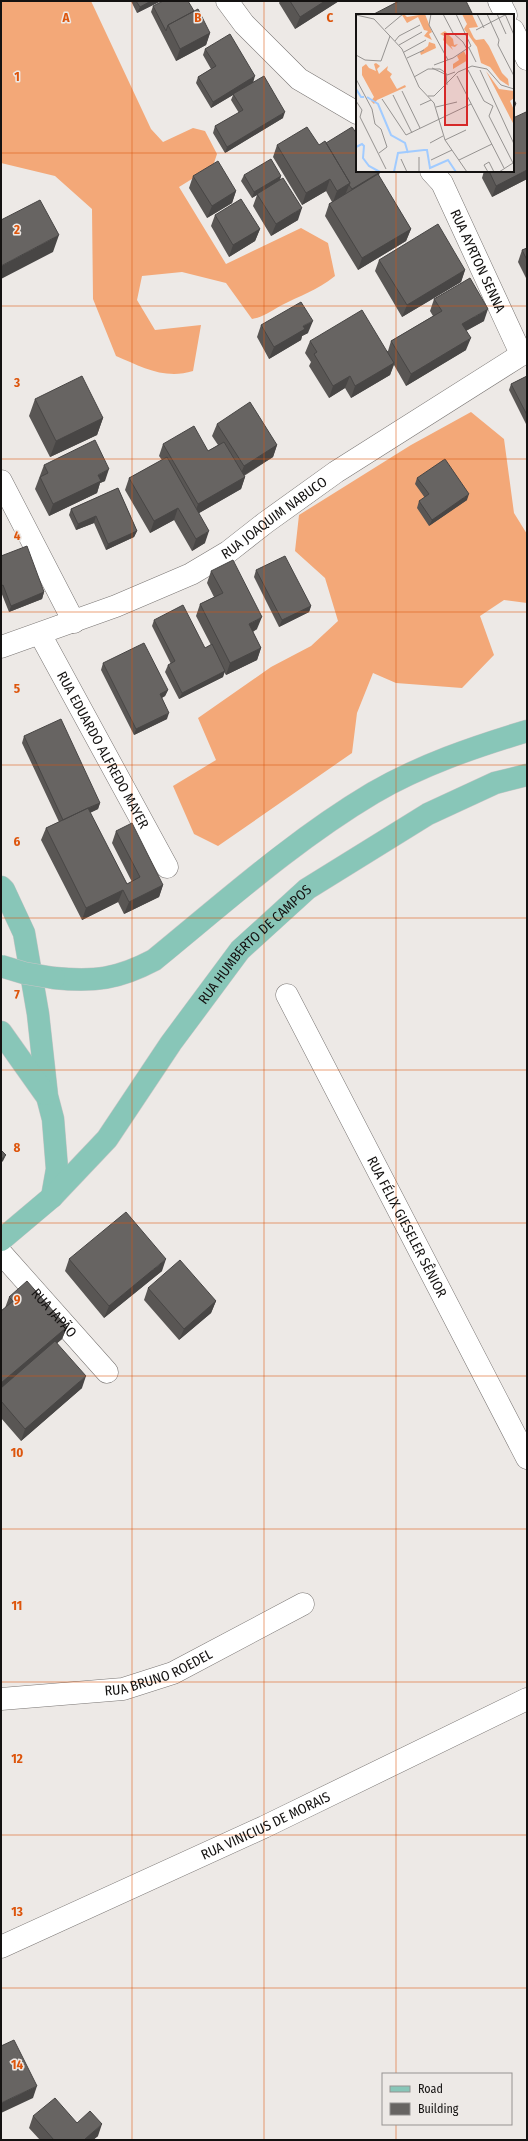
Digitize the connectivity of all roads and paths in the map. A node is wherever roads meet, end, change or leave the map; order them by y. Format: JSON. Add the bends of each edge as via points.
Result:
{"nodes":[{"id":1,"x":227,"y":1,"type":"edge"},
{"id":2,"x":499,"y":1,"type":"edge"},
{"id":3,"x":506,"y":14,"type":"edge"},
{"id":4,"x":514,"y":32,"type":"edge"},
{"id":5,"x":527,"y":59,"type":"edge"},
{"id":6,"x":356,"y":112,"type":"edge"},
{"id":7,"x":432,"y":172,"type":"edge"},
{"id":8,"x":524,"y":353,"type":"edge"},
{"id":9,"x":1,"y":481,"type":"edge"},
{"id":10,"x":74,"y":622,"type":"junction"},
{"id":11,"x":40,"y":634,"type":"junction"},
{"id":12,"x":1,"y":647,"type":"edge"},
{"id":13,"x":527,"y":731,"type":"edge"},
{"id":14,"x":527,"y":775,"type":"edge"},
{"id":15,"x":166,"y":867,"type":"dead end"},
{"id":16,"x":1,"y":887,"type":"edge"},
{"id":17,"x":1,"y":966,"type":"edge"},
{"id":18,"x":287,"y":996,"type":"dead end"},
{"id":19,"x":1,"y":1032,"type":"edge"},
{"id":20,"x":47,"y":1096,"type":"junction"},
{"id":21,"x":52,"y":1197,"type":"junction"},
{"id":22,"x":1,"y":1240,"type":"edge"},
{"id":23,"x":1,"y":1253,"type":"edge"},
{"id":24,"x":107,"y":1372,"type":"dead end"},
{"id":25,"x":527,"y":1458,"type":"edge"},
{"id":26,"x":303,"y":1604,"type":"dead end"},
{"id":27,"x":1,"y":1699,"type":"edge"},
{"id":28,"x":527,"y":1699,"type":"edge"},
{"id":29,"x":1,"y":1947,"type":"edge"}],
"edges":[{"from":1,"to":6,"type":"street","via":[[244,24],[299,78]]},
{"from":2,"to":3,"type":"street"},
{"from":4,"to":5,"type":"street"},
{"from":7,"to":8,"type":"street","name":"RUA AYRTON SENNA","via":[[442,183]]},
{"from":8,"to":10,"type":"street","name":"RUA JOAQUIM NABUCO","via":[[336,472],[228,552],[191,574]]},
{"from":9,"to":10,"type":"street"},
{"from":10,"to":11,"type":"street","name":"RUA JOAQUIM NABUCO"},
{"from":11,"to":12,"type":"street","name":"RUA JOAQUIM NABUCO"},
{"from":11,"to":15,"type":"street","name":"RUA EDUARDO ALFREDO MAYER"},
{"from":13,"to":17,"type":"main road","bridge":true,"via":[[437,762],[374,793],[288,850],[154,960],[135,970],[114,977],[82,981],[24,973]]},
{"from":14,"to":21,"type":"main road","name":"RUA HUMBERTO DE CAMPOS","via":[[495,783],[428,814],[307,889],[240,950],[171,1043],[107,1139]]},
{"from":16,"to":20,"type":"main road","via":[[24,933],[38,1014]]},
{"from":18,"to":25,"type":"street","name":"RUA FÉLIX GIESELER SÊNIOR"},
{"from":19,"to":20,"type":"main road"},
{"from":20,"to":21,"type":"main road","via":[[53,1119],[57,1169]]},
{"from":21,"to":22,"type":"main road","name":"RUA HUMBERTO DE CAMPOS"},
{"from":23,"to":24,"type":"street","name":"RUA JAPÃO"},
{"from":26,"to":27,"type":"street","name":"RUA BRUNO ROEDEL","via":[[173,1673],[130,1687]]},
{"from":28,"to":29,"type":"street","name":"RUA VINICIUS DE MORAIS","via":[[264,1827]]}]}
